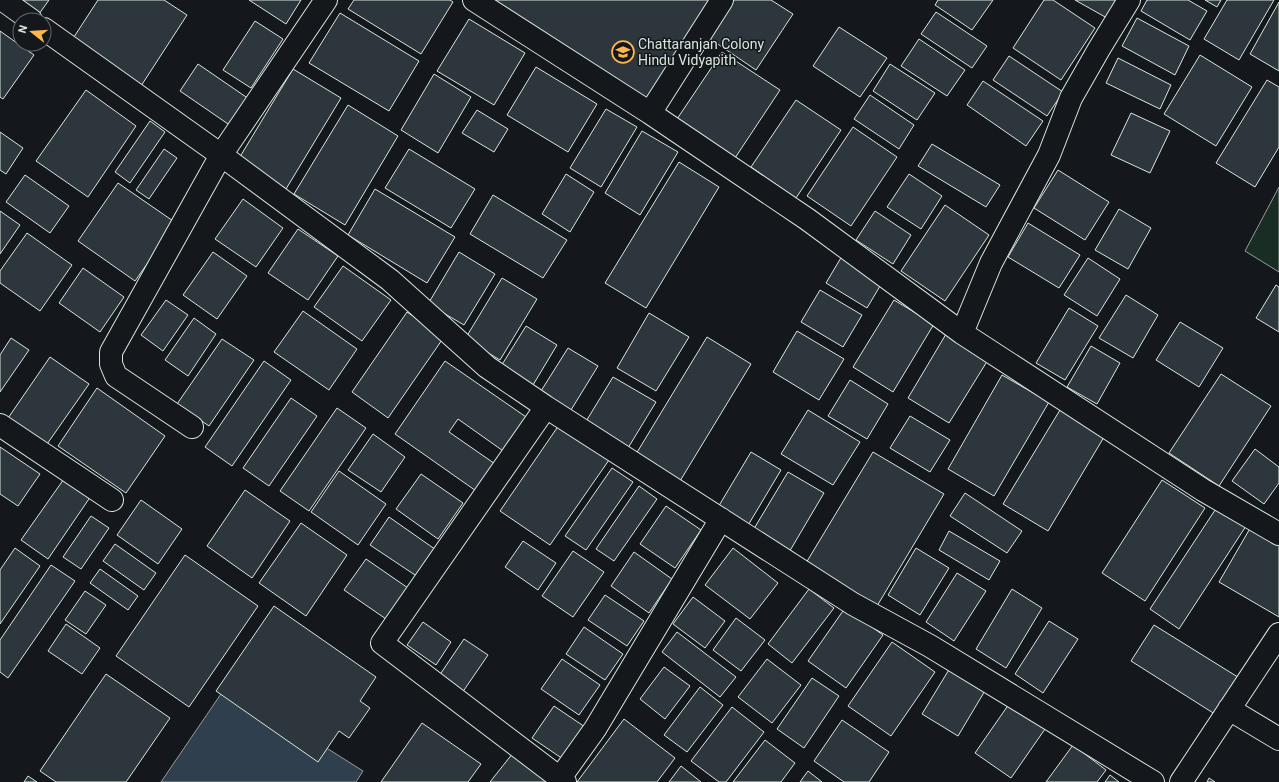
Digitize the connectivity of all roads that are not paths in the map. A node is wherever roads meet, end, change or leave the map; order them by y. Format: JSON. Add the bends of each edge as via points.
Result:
{"nodes":[{"id":1,"x":3,"y":0,"type":"edge"},
{"id":2,"x":326,"y":0,"type":"edge"},
{"id":3,"x":474,"y":0,"type":"edge"},
{"id":4,"x":722,"y":0,"type":"edge"},
{"id":5,"x":1130,"y":0,"type":"edge"},
{"id":6,"x":20,"y":12,"type":"edge"},
{"id":7,"x":52,"y":35,"type":"edge"},
{"id":8,"x":650,"y":113,"type":"junction"},
{"id":9,"x":221,"y":155,"type":"junction"},
{"id":10,"x":962,"y":332,"type":"junction"},
{"id":11,"x":546,"y":407,"type":"junction"},
{"id":12,"x":0,"y":425,"type":"edge"},
{"id":13,"x":192,"y":427,"type":"dead end"},
{"id":14,"x":112,"y":500,"type":"dead end"},
{"id":15,"x":721,"y":519,"type":"junction"},
{"id":16,"x":1279,"y":534,"type":"edge"},
{"id":17,"x":1279,"y":634,"type":"edge"},
{"id":18,"x":1229,"y":709,"type":"junction"},
{"id":19,"x":1279,"y":739,"type":"edge"},
{"id":20,"x":563,"y":780,"type":"edge"},
{"id":21,"x":1153,"y":782,"type":"edge"},
{"id":22,"x":1181,"y":782,"type":"edge"}],
"edges":[{"from":1,"to":6,"type":"street"},
{"from":2,"to":9,"type":"street"},
{"from":3,"to":8,"type":"street"},
{"from":4,"to":8,"type":"street"},
{"from":5,"to":10,"type":"street","via":[[1071,98],[1049,155],[991,263]]},
{"from":7,"to":9,"type":"street"},
{"from":8,"to":10,"type":"street","via":[[807,219]]},
{"from":9,"to":11,"type":"street","via":[[390,280],[487,367]]},
{"from":9,"to":13,"type":"street","via":[[111,352],[111,364],[116,376]]},
{"from":10,"to":16,"type":"street","via":[[1203,490]]},
{"from":11,"to":15,"type":"street"},
{"from":11,"to":20,"type":"street","via":[[382,643]]},
{"from":12,"to":14,"type":"street"},
{"from":15,"to":20,"type":"street"},
{"from":15,"to":21,"type":"street","via":[[853,604],[930,646]]},
{"from":17,"to":18,"type":"street"},
{"from":18,"to":19,"type":"street"},
{"from":18,"to":22,"type":"street"}]}
